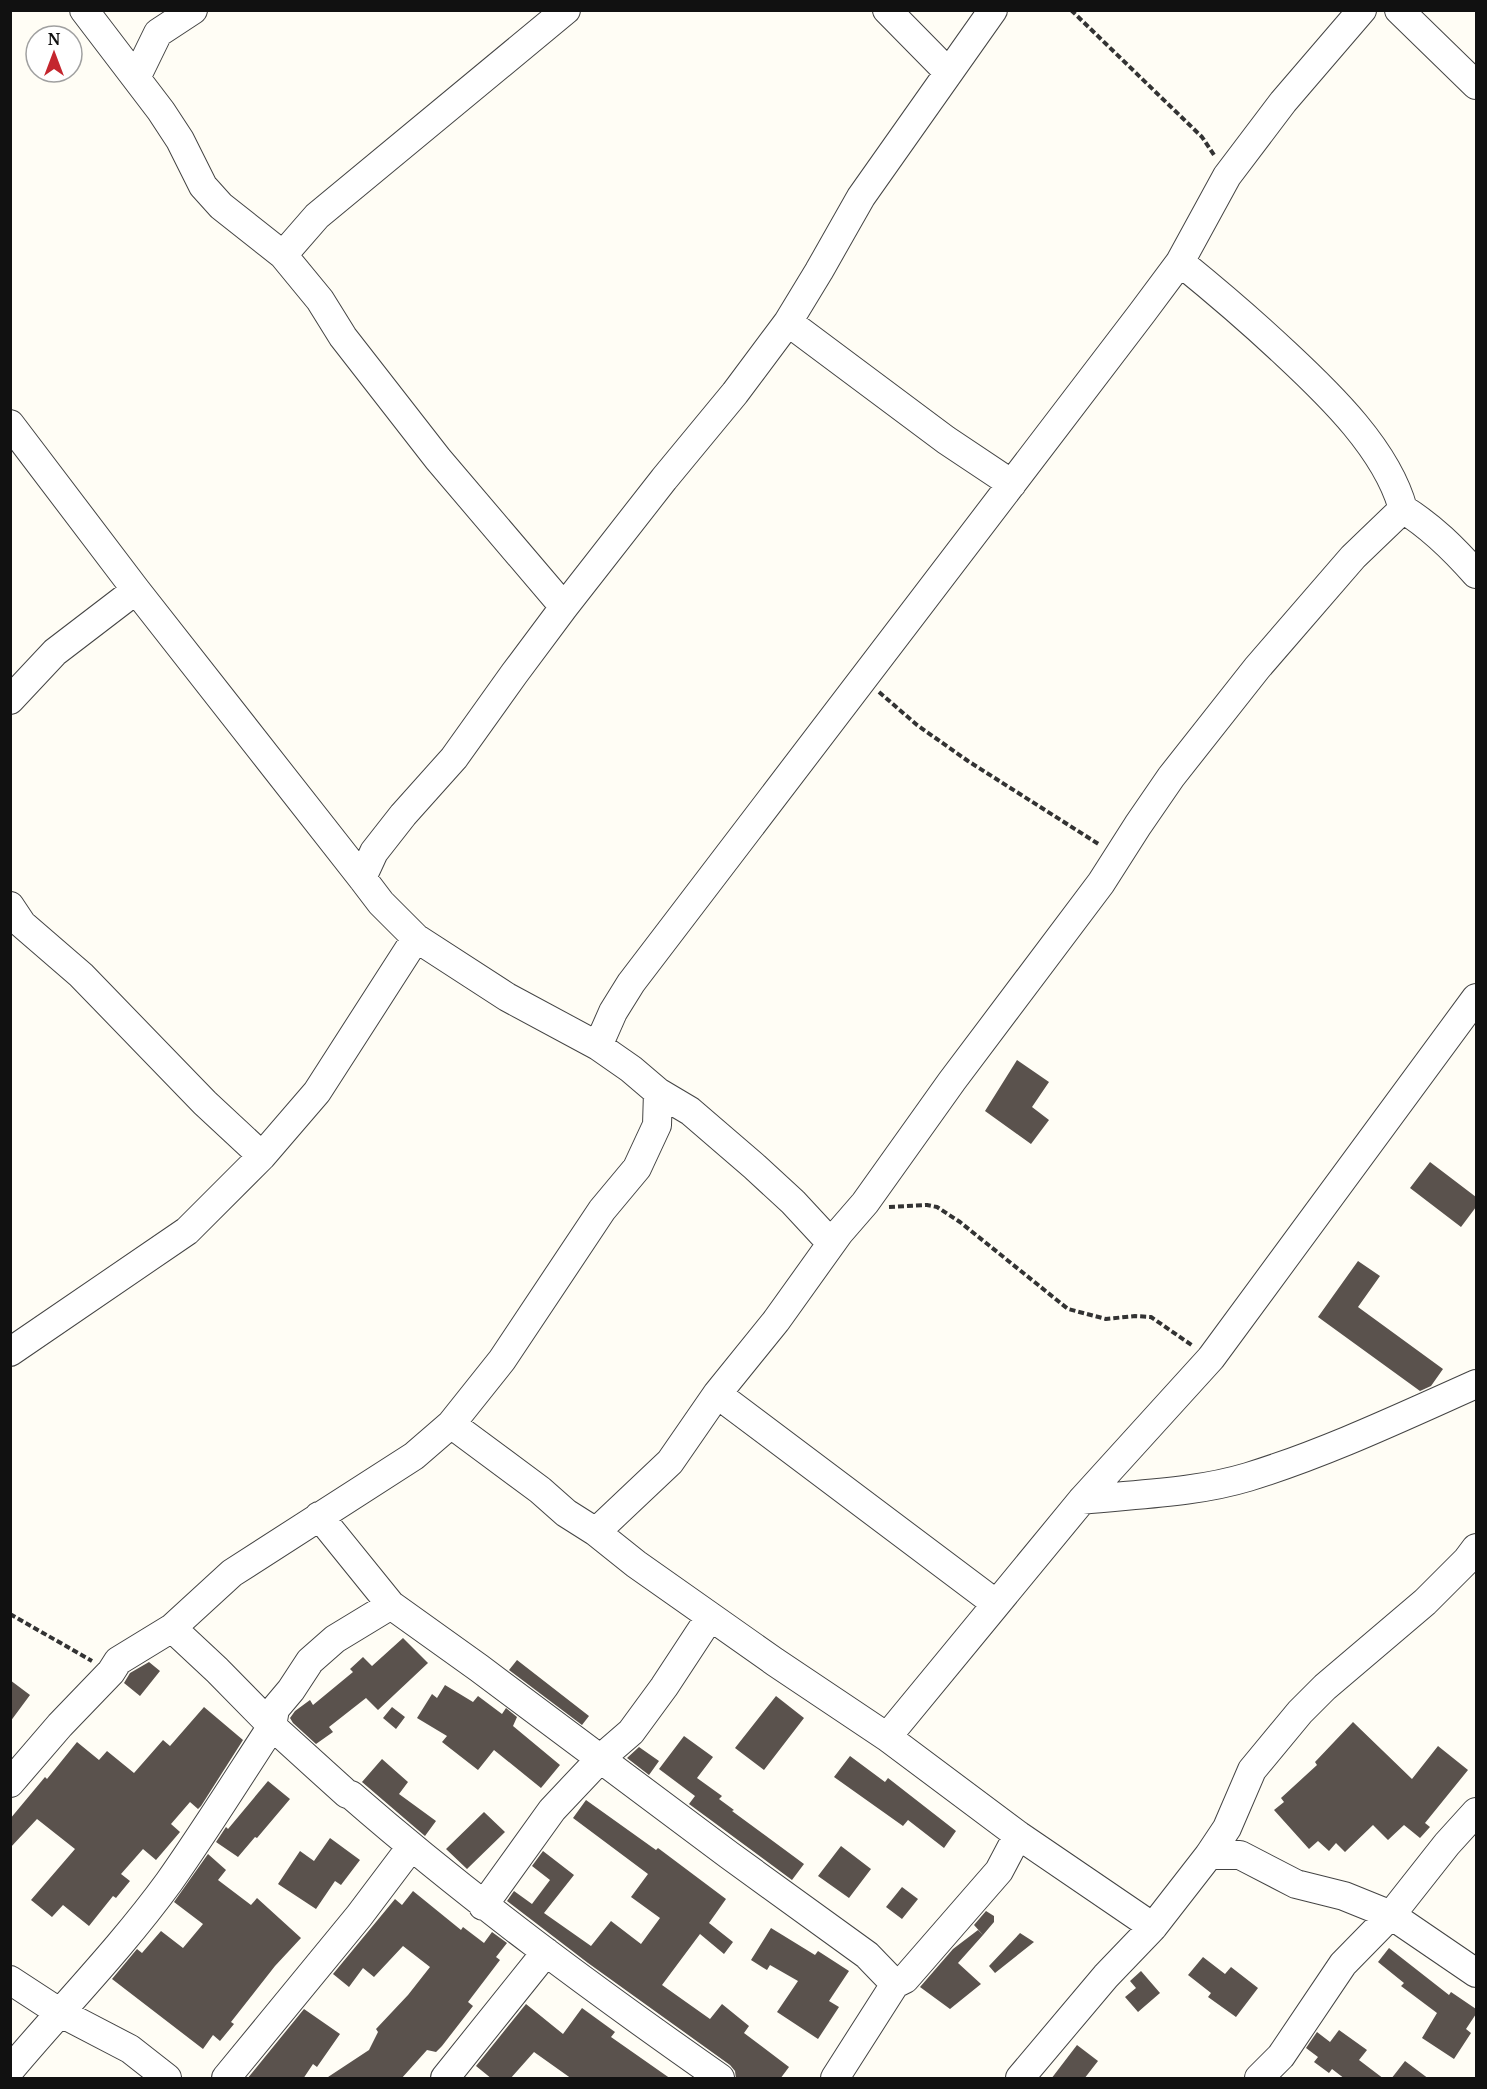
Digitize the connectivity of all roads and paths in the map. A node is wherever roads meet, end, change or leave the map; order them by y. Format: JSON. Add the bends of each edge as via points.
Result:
{"nodes":[{"id":1,"x":84,"y":10,"type":"edge"},
{"id":2,"x":566,"y":10,"type":"edge"},
{"id":3,"x":887,"y":10,"type":"edge"},
{"id":4,"x":993,"y":10,"type":"edge"},
{"id":5,"x":1071,"y":10,"type":"edge"},
{"id":6,"x":1362,"y":10,"type":"edge"},
{"id":7,"x":1399,"y":10,"type":"edge"},
{"id":8,"x":188,"y":12,"type":"edge"},
{"id":9,"x":948,"y":72,"type":"junction"},
{"id":10,"x":136,"y":78,"type":"junction"},
{"id":11,"x":1476,"y":85,"type":"edge"},
{"id":12,"x":1227,"y":176,"type":"junction"},
{"id":13,"x":283,"y":255,"type":"junction"},
{"id":14,"x":1180,"y":262,"type":"junction"},
{"id":15,"x":788,"y":322,"type":"junction"},
{"id":16,"x":15,"y":439,"type":"edge"},
{"id":17,"x":1012,"y":484,"type":"junction"},
{"id":18,"x":1403,"y":509,"type":"junction"},
{"id":19,"x":1476,"y":574,"type":"edge"},
{"id":20,"x":136,"y":590,"type":"junction"},
{"id":21,"x":564,"y":607,"type":"junction"},
{"id":22,"x":863,"y":678,"type":"junction"},
{"id":23,"x":10,"y":700,"type":"edge"},
{"id":24,"x":1118,"y":856,"type":"junction"},
{"id":25,"x":362,"y":878,"type":"junction"},
{"id":26,"x":14,"y":922,"type":"edge"},
{"id":27,"x":416,"y":938,"type":"junction"},
{"id":28,"x":1476,"y":998,"type":"edge"},
{"id":29,"x":598,"y":1046,"type":"junction"},
{"id":30,"x":658,"y":1092,"type":"junction"},
{"id":31,"x":262,"y":1156,"type":"junction"},
{"id":32,"x":865,"y":1203,"type":"junction"},
{"id":33,"x":831,"y":1244,"type":"junction"},
{"id":34,"x":10,"y":1352,"type":"edge"},
{"id":35,"x":1211,"y":1358,"type":"junction"},
{"id":36,"x":1476,"y":1384,"type":"edge"},
{"id":37,"x":717,"y":1394,"type":"junction"},
{"id":38,"x":452,"y":1424,"type":"junction"},
{"id":39,"x":1082,"y":1500,"type":"junction"},
{"id":40,"x":319,"y":1516,"type":"junction"},
{"id":41,"x":596,"y":1532,"type":"junction"},
{"id":42,"x":1473,"y":1558,"type":"edge"},
{"id":43,"x":995,"y":1603,"type":"junction"},
{"id":44,"x":391,"y":1605,"type":"junction"},
{"id":45,"x":10,"y":1614,"type":"edge"},
{"id":46,"x":710,"y":1617,"type":"junction"},
{"id":47,"x":172,"y":1629,"type":"junction"},
{"id":48,"x":111,"y":1672,"type":"junction"},
{"id":49,"x":272,"y":1726,"type":"junction"},
{"id":50,"x":887,"y":1737,"type":"junction"},
{"id":51,"x":601,"y":1758,"type":"junction"},
{"id":52,"x":10,"y":1783,"type":"edge"},
{"id":53,"x":1476,"y":1812,"type":"edge"},
{"id":54,"x":1018,"y":1835,"type":"junction"},
{"id":55,"x":411,"y":1847,"type":"junction"},
{"id":56,"x":1209,"y":1855,"type":"junction"},
{"id":57,"x":483,"y":1906,"type":"junction"},
{"id":58,"x":1391,"y":1915,"type":"junction"},
{"id":59,"x":1153,"y":1927,"type":"junction"},
{"id":60,"x":546,"y":1952,"type":"junction"},
{"id":61,"x":1476,"y":1973,"type":"edge"},
{"id":62,"x":10,"y":1980,"type":"edge"},
{"id":63,"x":895,"y":1984,"type":"junction"},
{"id":64,"x":59,"y":2012,"type":"junction"},
{"id":65,"x":10,"y":2070,"type":"edge"},
{"id":66,"x":1021,"y":2078,"type":"edge"},
{"id":67,"x":167,"y":2079,"type":"edge"},
{"id":68,"x":226,"y":2079,"type":"edge"},
{"id":69,"x":445,"y":2079,"type":"edge"},
{"id":70,"x":720,"y":2079,"type":"edge"},
{"id":71,"x":835,"y":2079,"type":"edge"},
{"id":72,"x":1259,"y":2079,"type":"edge"}],
"edges":[{"from":1,"to":10,"type":"street"},
{"from":2,"to":13,"type":"street","via":[[317,216]]},
{"from":3,"to":9,"type":"street"},
{"from":4,"to":9,"type":"street"},
{"from":5,"to":12,"type":"path","via":[[1202,137]]},
{"from":6,"to":12,"type":"street","via":[[1283,102]]},
{"from":7,"to":11,"type":"street"},
{"from":8,"to":10,"type":"street","via":[[158,33]]},
{"from":9,"to":15,"type":"street","via":[[861,197]]},
{"from":10,"to":13,"type":"street","via":[[180,140],[203,186],[221,206]]},
{"from":12,"to":14,"type":"street"},
{"from":13,"to":21,"type":"street","via":[[321,300],[343,337],[438,459]]},
{"from":14,"to":17,"type":"street"},
{"from":14,"to":18,"type":"street","via":[[1235,306],[1332,397],[1390,475]]},
{"from":15,"to":17,"type":"street","via":[[946,440]]},
{"from":15,"to":21,"type":"street"},
{"from":16,"to":20,"type":"street"},
{"from":17,"to":22,"type":"street"},
{"from":18,"to":19,"type":"street","via":[[1446,541]]},
{"from":18,"to":24,"type":"street","via":[[1353,556],[1257,668],[1171,777]]},
{"from":20,"to":23,"type":"street","via":[[55,652]]},
{"from":20,"to":25,"type":"street"},
{"from":21,"to":25,"type":"street","via":[[454,758],[375,852]]},
{"from":22,"to":24,"type":"path","via":[[917,725],[968,761]]},
{"from":22,"to":29,"type":"street","via":[[631,983]]},
{"from":24,"to":32,"type":"street"},
{"from":25,"to":27,"type":"street"},
{"from":26,"to":31,"type":"street","via":[[81,975]]},
{"from":27,"to":29,"type":"street","via":[[507,997]]},
{"from":27,"to":31,"type":"street","via":[[317,1092]]},
{"from":28,"to":35,"type":"street"},
{"from":29,"to":30,"type":"street"},
{"from":30,"to":33,"type":"street","via":[[690,1111],[755,1167]]},
{"from":30,"to":38,"type":"street","via":[[657,1125],[637,1168],[602,1210],[502,1360]]},
{"from":31,"to":34,"type":"street","via":[[187,1231]]},
{"from":32,"to":33,"type":"street"},
{"from":32,"to":35,"type":"path","via":[[882,1207],[937,1207],[1068,1309],[1106,1319],[1151,1317]]},
{"from":33,"to":37,"type":"street"},
{"from":35,"to":39,"type":"street"},
{"from":36,"to":39,"type":"street","via":[[1362,1435],[1249,1477],[1209,1486]]},
{"from":37,"to":41,"type":"street","via":[[670,1462]]},
{"from":37,"to":43,"type":"street"},
{"from":38,"to":40,"type":"street","via":[[414,1456]]},
{"from":38,"to":41,"type":"street"},
{"from":39,"to":43,"type":"street"},
{"from":40,"to":44,"type":"street"},
{"from":40,"to":47,"type":"street","via":[[232,1573]]},
{"from":41,"to":46,"type":"street"},
{"from":42,"to":56,"type":"street","via":[[1300,1712],[1252,1770],[1227,1828]]},
{"from":43,"to":50,"type":"street"},
{"from":44,"to":49,"type":"street","via":[[335,1639],[310,1661],[274,1709]]},
{"from":44,"to":51,"type":"street"},
{"from":45,"to":48,"type":"path"},
{"from":46,"to":50,"type":"street"},
{"from":46,"to":51,"type":"street","via":[[631,1732]]},
{"from":47,"to":48,"type":"street","via":[[118,1661]]},
{"from":47,"to":49,"type":"street"},
{"from":48,"to":52,"type":"street"},
{"from":49,"to":55,"type":"street"},
{"from":49,"to":64,"type":"street","via":[[168,1883]]},
{"from":50,"to":54,"type":"street"},
{"from":51,"to":57,"type":"street","via":[[552,1810]]},
{"from":51,"to":63,"type":"street","via":[[867,1955]]},
{"from":53,"to":58,"type":"street"},
{"from":54,"to":59,"type":"street"},
{"from":54,"to":63,"type":"street","via":[[999,1871],[905,1979]]},
{"from":55,"to":57,"type":"street"},
{"from":55,"to":68,"type":"street"},
{"from":56,"to":58,"type":"street","via":[[1240,1855],[1296,1884],[1344,1896]]},
{"from":56,"to":59,"type":"street"},
{"from":57,"to":60,"type":"street"},
{"from":58,"to":61,"type":"street"},
{"from":58,"to":72,"type":"street","via":[[1343,1964],[1281,2056]]},
{"from":59,"to":66,"type":"street","via":[[1106,1976]]},
{"from":60,"to":69,"type":"street"},
{"from":60,"to":70,"type":"street"},
{"from":62,"to":64,"type":"street"},
{"from":63,"to":71,"type":"street"},
{"from":64,"to":65,"type":"street"},
{"from":64,"to":67,"type":"street","via":[[130,2049]]}]}
